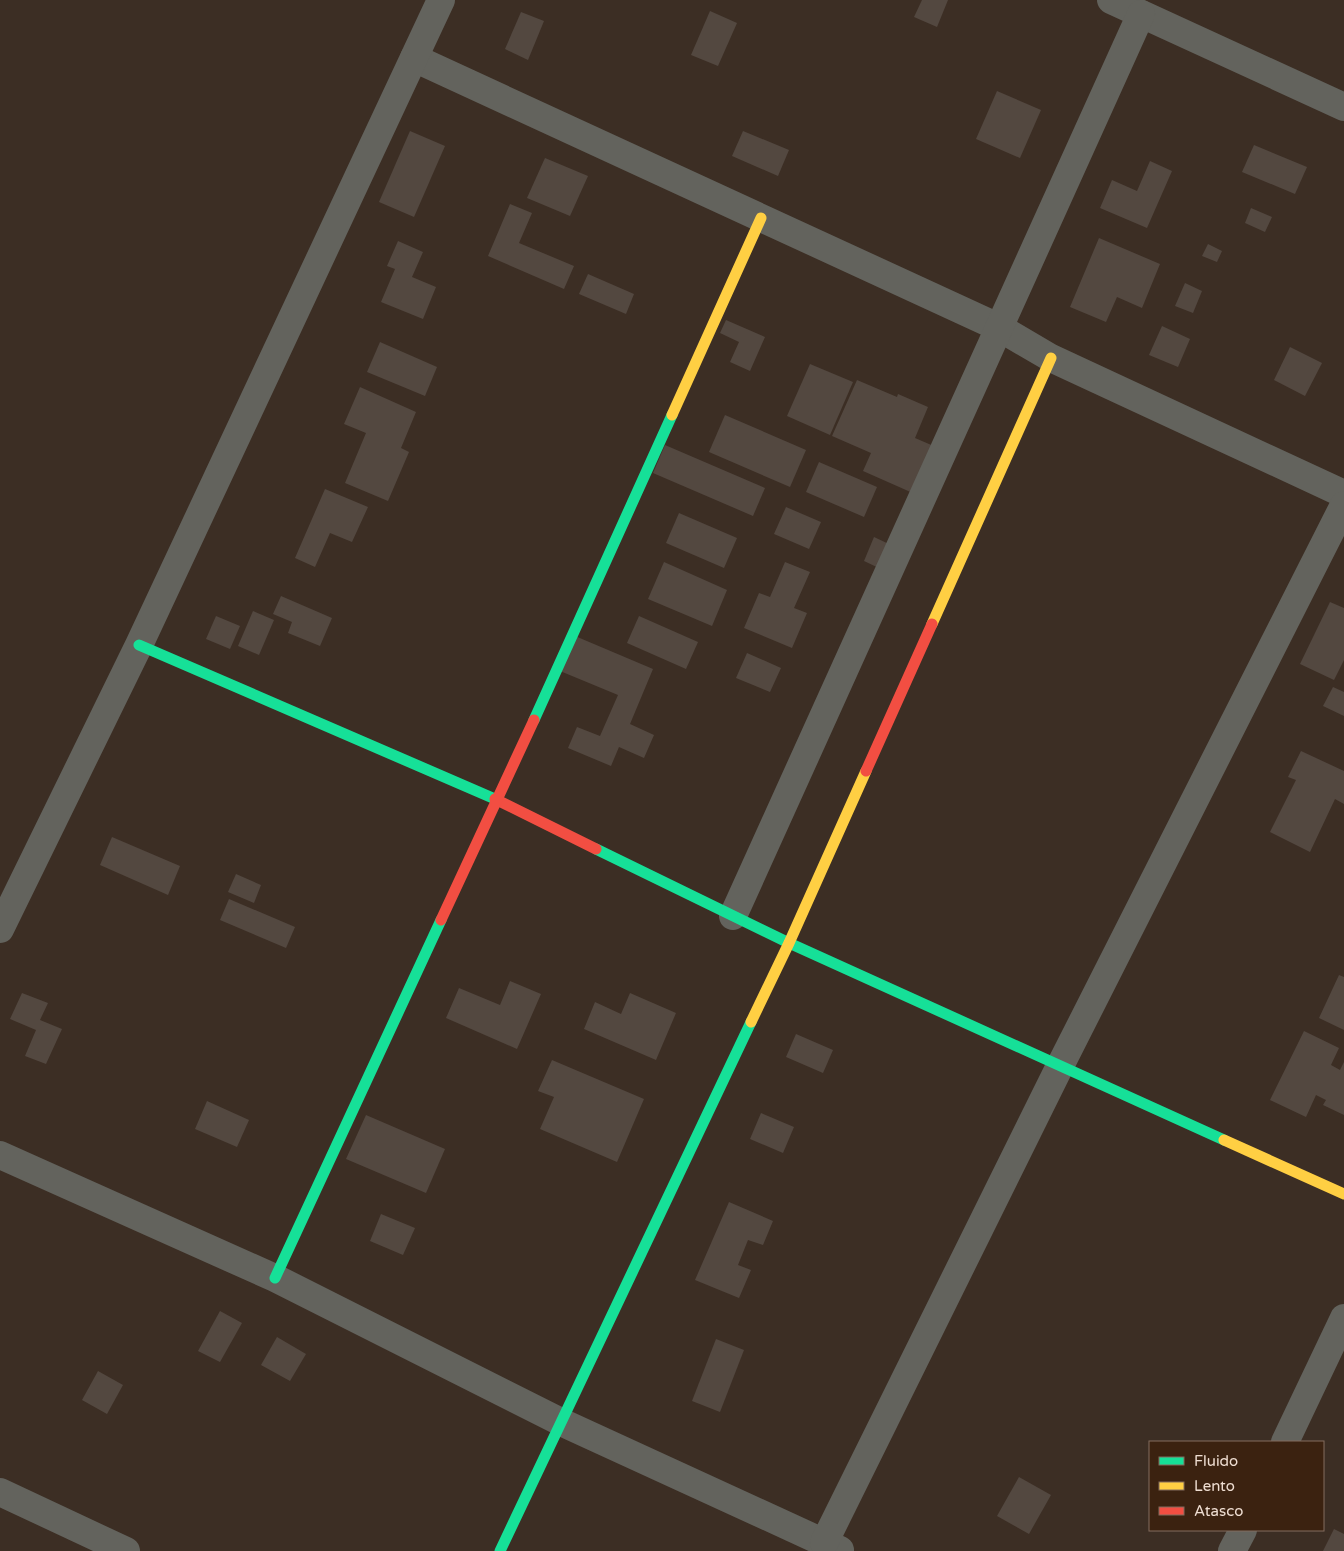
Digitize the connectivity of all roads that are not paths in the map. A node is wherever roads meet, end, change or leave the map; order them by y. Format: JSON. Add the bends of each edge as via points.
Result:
{"nodes":[{"id":1,"x":441,"y":0,"type":"edge"},
{"id":2,"x":1111,"y":0,"type":"edge"},
{"id":3,"x":1141,"y":14,"type":"junction"},
{"id":4,"x":414,"y":58,"type":"junction"},
{"id":5,"x":1344,"y":107,"type":"edge"},
{"id":6,"x":761,"y":218,"type":"junction"},
{"id":7,"x":999,"y":328,"type":"junction"},
{"id":8,"x":1051,"y":358,"type":"junction"},
{"id":9,"x":1344,"y":494,"type":"edge"},
{"id":10,"x":1344,"y":505,"type":"edge"},
{"id":11,"x":139,"y":645,"type":"junction"},
{"id":12,"x":497,"y":800,"type":"junction"},
{"id":13,"x":733,"y":916,"type":"junction"},
{"id":14,"x":0,"y":929,"type":"edge"},
{"id":15,"x":788,"y":943,"type":"junction"},
{"id":16,"x":1060,"y":1066,"type":"junction"},
{"id":17,"x":0,"y":1155,"type":"edge"},
{"id":18,"x":1344,"y":1194,"type":"edge"},
{"id":19,"x":275,"y":1278,"type":"junction"},
{"id":20,"x":1344,"y":1318,"type":"edge"},
{"id":21,"x":561,"y":1422,"type":"junction"},
{"id":22,"x":1285,"y":1441,"type":"edge"},
{"id":23,"x":0,"y":1492,"type":"edge"},
{"id":24,"x":1242,"y":1531,"type":"edge"},
{"id":25,"x":833,"y":1547,"type":"edge"},
{"id":26,"x":126,"y":1551,"type":"edge"},
{"id":27,"x":500,"y":1551,"type":"edge"},
{"id":28,"x":1232,"y":1551,"type":"edge"}],
"edges":[{"from":1,"to":4,"type":"street"},
{"from":2,"to":3,"type":"street"},
{"from":3,"to":5,"type":"street"},
{"from":3,"to":7,"type":"street"},
{"from":4,"to":6,"type":"street"},
{"from":4,"to":11,"type":"street"},
{"from":6,"to":7,"type":"street"},
{"from":6,"to":12,"type":"street"},
{"from":7,"to":8,"type":"street"},
{"from":7,"to":13,"type":"street"},
{"from":8,"to":9,"type":"street"},
{"from":8,"to":15,"type":"street"},
{"from":10,"to":16,"type":"street"},
{"from":11,"to":12,"type":"street"},
{"from":11,"to":14,"type":"street"},
{"from":12,"to":13,"type":"street"},
{"from":12,"to":19,"type":"street"},
{"from":13,"to":15,"type":"street"},
{"from":15,"to":16,"type":"street"},
{"from":15,"to":21,"type":"street"},
{"from":16,"to":18,"type":"street"},
{"from":16,"to":25,"type":"street"},
{"from":17,"to":19,"type":"street"},
{"from":19,"to":21,"type":"street"},
{"from":20,"to":22,"type":"street"},
{"from":21,"to":25,"type":"street"},
{"from":21,"to":27,"type":"street"},
{"from":23,"to":26,"type":"street"},
{"from":24,"to":28,"type":"street"}]}
